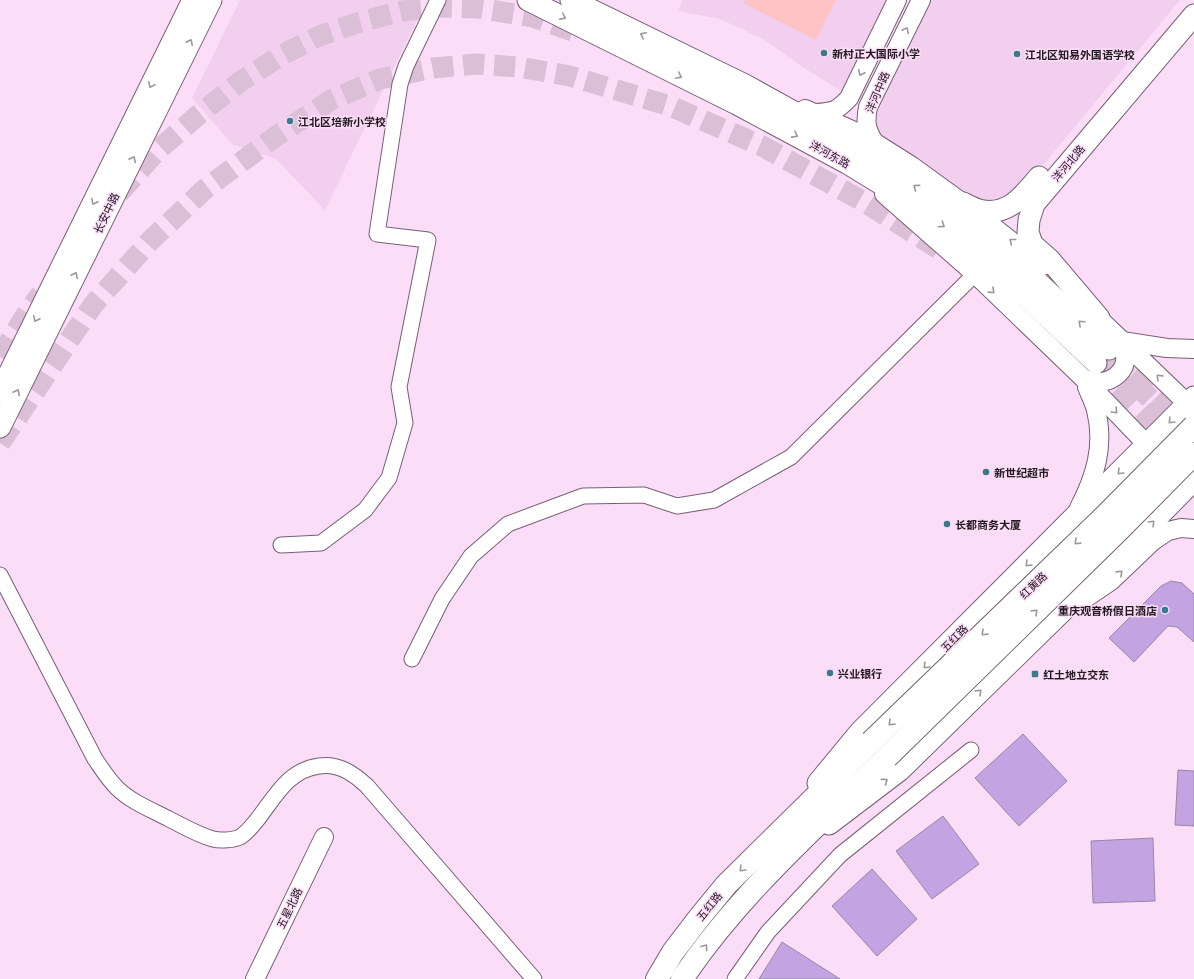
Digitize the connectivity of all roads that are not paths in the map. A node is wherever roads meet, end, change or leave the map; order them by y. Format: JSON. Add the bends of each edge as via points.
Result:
{"nodes":[{"id":1,"x":193,"y":0,"type":"edge"},
{"id":2,"x":211,"y":0,"type":"edge"},
{"id":3,"x":438,"y":0,"type":"edge"},
{"id":4,"x":528,"y":0,"type":"edge"},
{"id":5,"x":571,"y":0,"type":"edge"},
{"id":6,"x":897,"y":0,"type":"edge"},
{"id":7,"x":921,"y":0,"type":"edge"},
{"id":8,"x":1189,"y":0,"type":"edge"},
{"id":9,"x":1194,"y":15,"type":"edge"},
{"id":10,"x":745,"y":85,"type":"junction"},
{"id":11,"x":816,"y":113,"type":"junction"},
{"id":12,"x":874,"y":142,"type":"junction"},
{"id":13,"x":848,"y":163,"type":"junction"},
{"id":14,"x":963,"y":203,"type":"junction"},
{"id":15,"x":975,"y":274,"type":"junction"},
{"id":16,"x":1099,"y":318,"type":"junction"},
{"id":17,"x":1194,"y":349,"type":"edge"},
{"id":18,"x":1103,"y":358,"type":"junction"},
{"id":19,"x":0,"y":392,"type":"edge"},
{"id":20,"x":1192,"y":404,"type":"edge"},
{"id":21,"x":0,"y":426,"type":"edge"},
{"id":22,"x":1194,"y":426,"type":"edge"},
{"id":23,"x":1147,"y":444,"type":"junction"},
{"id":24,"x":1194,"y":454,"type":"edge"},
{"id":25,"x":1191,"y":488,"type":"edge"},
{"id":26,"x":1073,"y":519,"type":"junction"},
{"id":27,"x":1194,"y":529,"type":"edge"},
{"id":28,"x":281,"y":545,"type":"dead end"},
{"id":29,"x":1114,"y":560,"type":"junction"},
{"id":30,"x":0,"y":575,"type":"edge"},
{"id":31,"x":1054,"y":619,"type":"junction"},
{"id":32,"x":412,"y":660,"type":"dead end"},
{"id":33,"x":871,"y":742,"type":"joint"},
{"id":34,"x":971,"y":750,"type":"dead end"},
{"id":35,"x":887,"y":757,"type":"joint"},
{"id":36,"x":324,"y":838,"type":"dead end"},
{"id":37,"x":770,"y":841,"type":"junction"},
{"id":38,"x":787,"y":856,"type":"junction"},
{"id":39,"x":255,"y":979,"type":"edge"},
{"id":40,"x":534,"y":979,"type":"edge"},
{"id":41,"x":657,"y":979,"type":"edge"},
{"id":42,"x":682,"y":979,"type":"edge"},
{"id":43,"x":735,"y":979,"type":"edge"}],
"edges":[{"from":1,"to":19,"type":"main road","name":"长安中路","one_way":true},
{"from":21,"to":2,"type":"main road","name":"长安中路","one_way":true},
{"from":3,"to":28,"type":"street","via":[[400,84],[377,234],[428,240],[399,387],[405,424],[389,478],[365,510],[321,543]]},
{"from":4,"to":13,"type":"main road","name":"洋河东路","one_way":true},
{"from":10,"to":5,"type":"main road","name":"洋河东路","one_way":true},
{"from":6,"to":11,"type":"street","name":"洋河中路","one_way":true,"via":[[849,98],[839,108]]},
{"from":12,"to":7,"type":"street","name":"洋河中路","one_way":true,"via":[[867,129],[868,107]]},
{"from":8,"to":14,"type":"main road","name":"洋河北路","via":[[1024,195],[1002,211],[982,211]]},
{"from":9,"to":16,"type":"main road","name":"洋河北路","via":[[1034,204],[1028,232],[1032,244],[1049,259]]},
{"from":10,"to":11,"type":"street"},
{"from":18,"to":10,"type":"main road","name":"洋河东路","one_way":true,"via":[[1030,276],[965,223],[906,179],[857,147]]},
{"from":11,"to":12,"type":"street"},
{"from":12,"to":14,"type":"street"},
{"from":13,"to":15,"type":"street"},
{"from":13,"to":18,"type":"main road","name":"洋河东路","one_way":true,"via":[[956,234],[1019,290]]},
{"from":16,"to":14,"type":"street","one_way":true,"via":[[1042,265]]},
{"from":15,"to":18,"type":"street","one_way":true},
{"from":15,"to":32,"type":"street","via":[[791,457],[714,500],[677,506],[644,495],[583,496],[508,524],[471,556],[442,598]]},
{"from":16,"to":18,"type":"street"},
{"from":17,"to":18,"type":"street","via":[[1167,348]]},
{"from":20,"to":18,"type":"street","one_way":true},
{"from":18,"to":23,"type":"street","one_way":true},
{"from":18,"to":26,"type":"street","via":[[1096,410],[1099,430],[1096,469],[1090,487]]},
{"from":20,"to":23,"type":"main road","name":"五红路","one_way":true},
{"from":22,"to":33,"type":"highway","name":"红黄路","one_way":true,"bridge":true,"via":[[1105,516]]},
{"from":23,"to":25,"type":"street"},
{"from":23,"to":26,"type":"main road","name":"五红路","one_way":true},
{"from":35,"to":24,"type":"highway","name":"红黄路","one_way":true,"bridge":true},
{"from":29,"to":25,"type":"main road","name":"五红路","one_way":true},
{"from":26,"to":29,"type":"main road","via":[[1086,518],[1105,528],[1111,535]]},
{"from":26,"to":37,"type":"main road","name":"五红路","one_way":true,"via":[[860,732]]},
{"from":31,"to":27,"type":"street","one_way":true,"via":[[1111,581],[1153,541],[1181,528]]},
{"from":29,"to":31,"type":"main road","name":"五红路"},
{"from":30,"to":40,"type":"street","via":[[95,759],[118,789],[133,800],[203,836],[215,840],[228,840],[240,837],[251,828],[289,779],[299,771],[322,765],[345,770],[357,776],[367,786]]},
{"from":38,"to":31,"type":"main road","name":"五红路","one_way":true,"via":[[900,770]]},
{"from":33,"to":37,"type":"highway","name":"五红路"},
{"from":34,"to":43,"type":"street","via":[[840,855],[768,932]]},
{"from":35,"to":38,"type":"highway","name":"五红路"},
{"from":36,"to":39,"type":"street","name":"五星北路"},
{"from":37,"to":41,"type":"highway","name":"五红路","one_way":true,"via":[[726,884],[673,952]]},
{"from":42,"to":38,"type":"highway","name":"五红路","one_way":true,"via":[[719,928]]}]}
